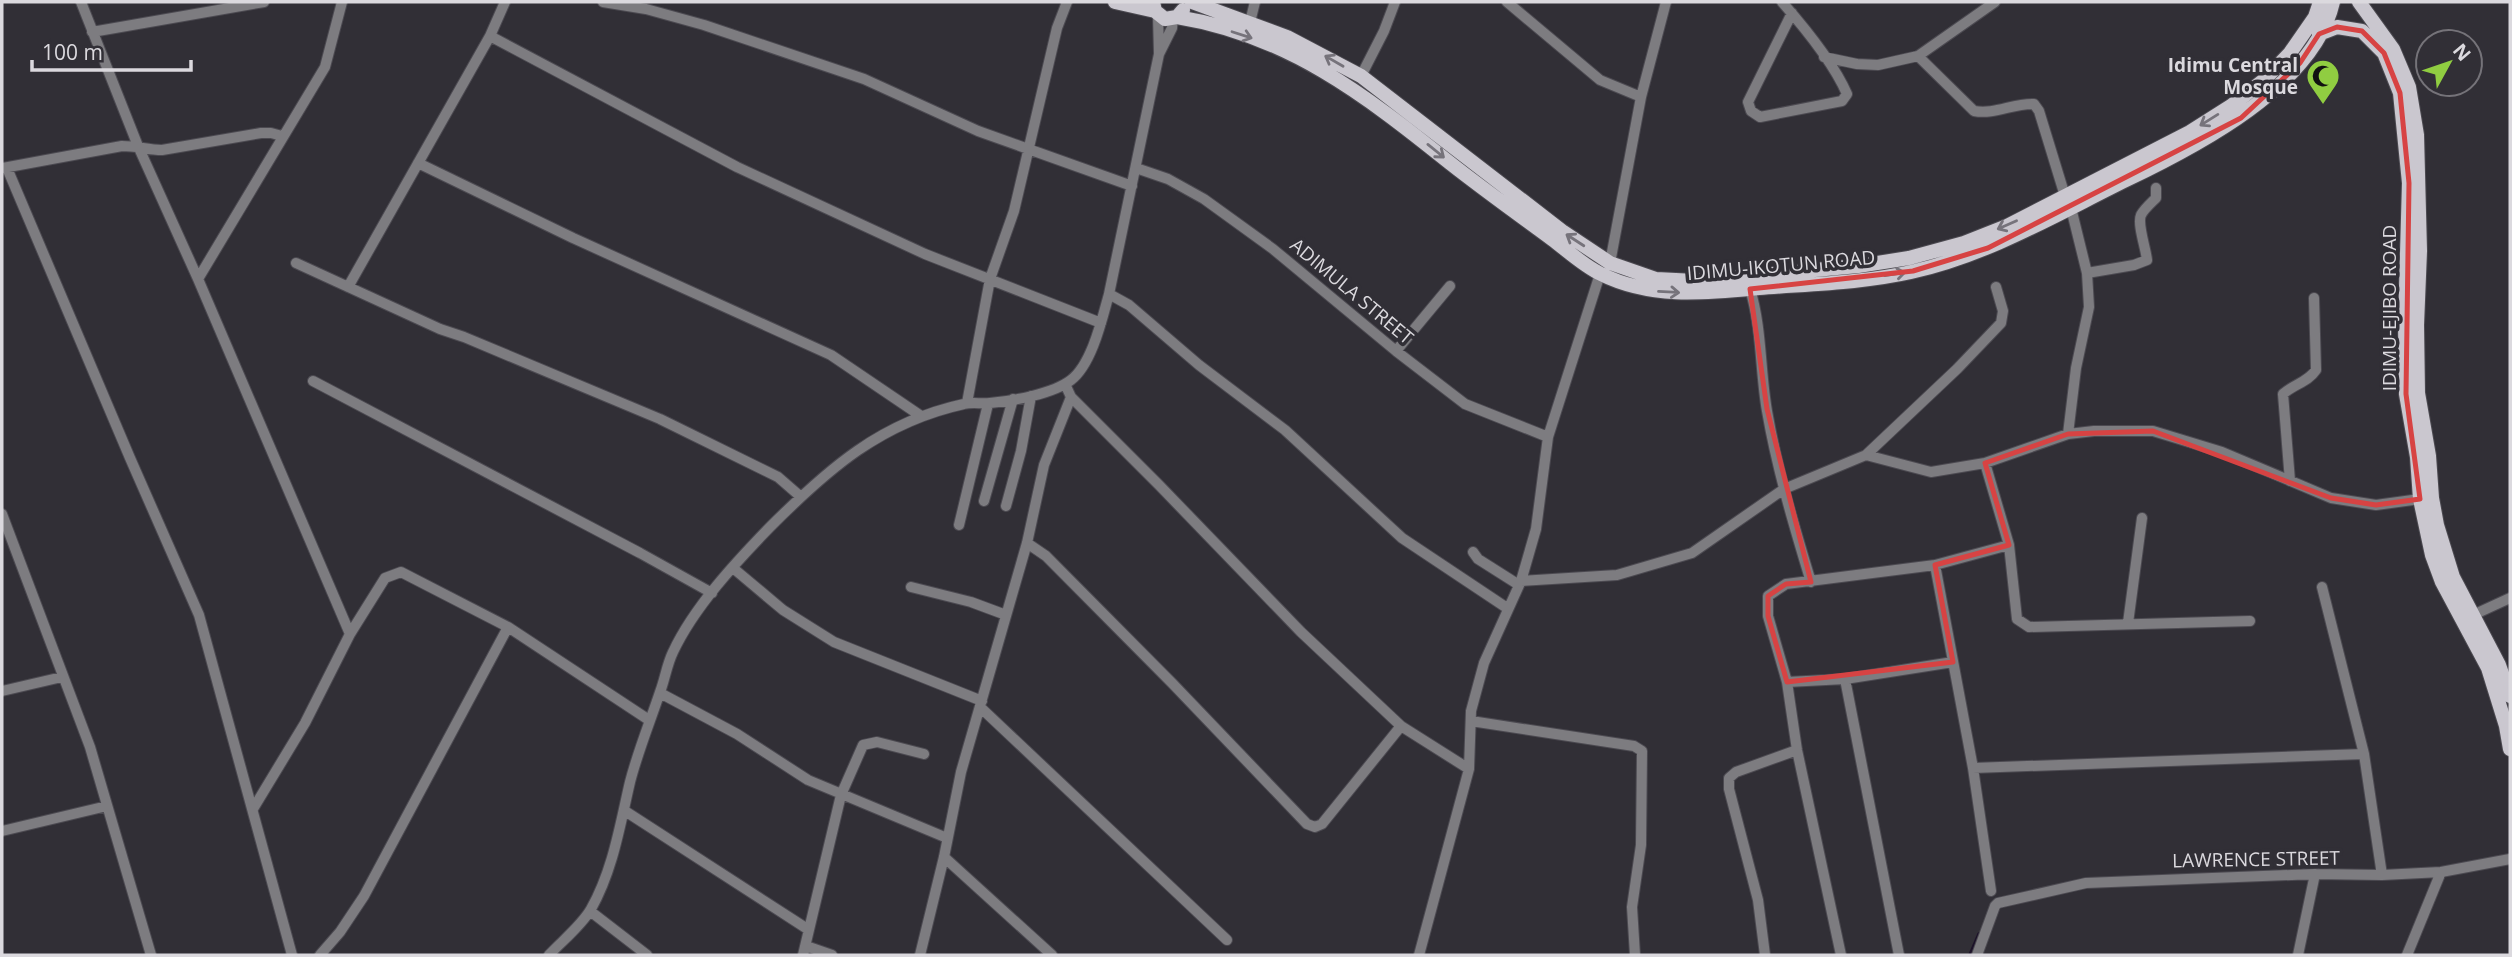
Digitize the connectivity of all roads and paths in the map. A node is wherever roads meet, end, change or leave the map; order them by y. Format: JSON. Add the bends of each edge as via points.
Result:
{"nodes":[{"id":1,"x":81,"y":2,"type":"edge"},
{"id":2,"x":264,"y":2,"type":"edge"},
{"id":3,"x":342,"y":2,"type":"edge"},
{"id":4,"x":505,"y":2,"type":"edge"},
{"id":5,"x":603,"y":2,"type":"edge"},
{"id":6,"x":1067,"y":2,"type":"edge"},
{"id":7,"x":1115,"y":2,"type":"edge"},
{"id":8,"x":1184,"y":2,"type":"edge"},
{"id":9,"x":1192,"y":2,"type":"edge"},
{"id":10,"x":1255,"y":2,"type":"edge"},
{"id":11,"x":1395,"y":2,"type":"edge"},
{"id":12,"x":1507,"y":2,"type":"edge"},
{"id":13,"x":1666,"y":2,"type":"edge"},
{"id":14,"x":1782,"y":2,"type":"edge"},
{"id":15,"x":1995,"y":2,"type":"edge"},
{"id":16,"x":2320,"y":2,"type":"edge"},
{"id":17,"x":2333,"y":2,"type":"edge"},
{"id":18,"x":2359,"y":2,"type":"edge"},
{"id":19,"x":1163,"y":13,"type":"edge"},
{"id":20,"x":1792,"y":13,"type":"junction"},
{"id":21,"x":1250,"y":22,"type":"junction"},
{"id":22,"x":92,"y":32,"type":"junction"},
{"id":23,"x":2319,"y":34,"type":"junction"},
{"id":24,"x":490,"y":36,"type":"junction"},
{"id":25,"x":1918,"y":56,"type":"junction"},
{"id":26,"x":1824,"y":57,"type":"junction"},
{"id":27,"x":1362,"y":76,"type":"junction"},
{"id":28,"x":1641,"y":97,"type":"junction"},
{"id":29,"x":282,"y":136,"type":"junction"},
{"id":30,"x":138,"y":146,"type":"junction"},
{"id":31,"x":1029,"y":148,"type":"junction"},
{"id":32,"x":418,"y":163,"type":"junction"},
{"id":33,"x":4,"y":168,"type":"edge"},
{"id":34,"x":1136,"y":168,"type":"junction"},
{"id":35,"x":1132,"y":186,"type":"junction"},
{"id":36,"x":2156,"y":188,"type":"dead end"},
{"id":37,"x":2068,"y":202,"type":"junction"},
{"id":38,"x":296,"y":263,"type":"dead end"},
{"id":39,"x":1605,"y":269,"type":"junction"},
{"id":40,"x":2087,"y":272,"type":"junction"},
{"id":41,"x":198,"y":279,"type":"junction"},
{"id":42,"x":990,"y":279,"type":"junction"},
{"id":43,"x":1450,"y":286,"type":"dead end"},
{"id":44,"x":348,"y":287,"type":"junction"},
{"id":45,"x":1996,"y":287,"type":"dead end"},
{"id":46,"x":1750,"y":289,"type":"junction"},
{"id":47,"x":1109,"y":294,"type":"junction"},
{"id":48,"x":2315,"y":298,"type":"dead end"},
{"id":49,"x":1101,"y":323,"type":"junction"},
{"id":50,"x":1396,"y":351,"type":"junction"},
{"id":51,"x":313,"y":382,"type":"dead end"},
{"id":52,"x":1065,"y":384,"type":"junction"},
{"id":53,"x":1031,"y":396,"type":"junction"},
{"id":54,"x":1071,"y":397,"type":"junction"},
{"id":55,"x":1013,"y":399,"type":"junction"},
{"id":56,"x":967,"y":404,"type":"junction"},
{"id":57,"x":988,"y":404,"type":"junction"},
{"id":58,"x":921,"y":416,"type":"junction"},
{"id":59,"x":2068,"y":435,"type":"junction"},
{"id":60,"x":1548,"y":437,"type":"junction"},
{"id":61,"x":1866,"y":455,"type":"junction"},
{"id":62,"x":1985,"y":463,"type":"junction"},
{"id":63,"x":2290,"y":481,"type":"junction"},
{"id":64,"x":1784,"y":489,"type":"junction"},
{"id":65,"x":801,"y":497,"type":"junction"},
{"id":66,"x":2420,"y":499,"type":"junction"},
{"id":67,"x":984,"y":501,"type":"dead end"},
{"id":68,"x":1006,"y":506,"type":"dead end"},
{"id":69,"x":2,"y":514,"type":"edge"},
{"id":70,"x":2142,"y":518,"type":"dead end"},
{"id":71,"x":960,"y":525,"type":"dead end"},
{"id":72,"x":1027,"y":543,"type":"junction"},
{"id":73,"x":2010,"y":545,"type":"junction"},
{"id":74,"x":1473,"y":552,"type":"dead end"},
{"id":75,"x":1935,"y":565,"type":"junction"},
{"id":76,"x":733,"y":568,"type":"junction"},
{"id":77,"x":1811,"y":582,"type":"junction"},
{"id":78,"x":1520,"y":583,"type":"junction"},
{"id":79,"x":911,"y":587,"type":"dead end"},
{"id":80,"x":2322,"y":587,"type":"dead end"},
{"id":81,"x":712,"y":593,"type":"junction"},
{"id":82,"x":2510,"y":598,"type":"edge"},
{"id":83,"x":1507,"y":608,"type":"junction"},
{"id":84,"x":1006,"y":615,"type":"junction"},
{"id":85,"x":2473,"y":615,"type":"junction"},
{"id":86,"x":2250,"y":621,"type":"dead end"},
{"id":87,"x":2128,"y":623,"type":"junction"},
{"id":88,"x":508,"y":627,"type":"junction"},
{"id":89,"x":350,"y":634,"type":"junction"},
{"id":90,"x":1953,"y":662,"type":"junction"},
{"id":91,"x":62,"y":677,"type":"junction"},
{"id":92,"x":1844,"y":679,"type":"junction"},
{"id":93,"x":1787,"y":682,"type":"junction"},
{"id":94,"x":2,"y":691,"type":"edge"},
{"id":95,"x":660,"y":692,"type":"junction"},
{"id":96,"x":2510,"y":696,"type":"edge"},
{"id":97,"x":981,"y":704,"type":"junction"},
{"id":98,"x":649,"y":720,"type":"junction"},
{"id":99,"x":1471,"y":721,"type":"junction"},
{"id":100,"x":1401,"y":726,"type":"junction"},
{"id":101,"x":2510,"y":749,"type":"edge"},
{"id":102,"x":1797,"y":750,"type":"junction"},
{"id":103,"x":924,"y":754,"type":"dead end"},
{"id":104,"x":2364,"y":754,"type":"junction"},
{"id":105,"x":1973,"y":768,"type":"junction"},
{"id":106,"x":1469,"y":769,"type":"junction"},
{"id":107,"x":841,"y":795,"type":"junction"},
{"id":108,"x":107,"y":806,"type":"junction"},
{"id":109,"x":253,"y":809,"type":"junction"},
{"id":110,"x":625,"y":811,"type":"junction"},
{"id":111,"x":2,"y":831,"type":"edge"},
{"id":112,"x":947,"y":838,"type":"junction"},
{"id":113,"x":944,"y":857,"type":"junction"},
{"id":114,"x":2510,"y":859,"type":"edge"},
{"id":115,"x":2441,"y":872,"type":"junction"},
{"id":116,"x":2315,"y":874,"type":"junction"},
{"id":117,"x":2382,"y":875,"type":"junction"},
{"id":118,"x":1991,"y":891,"type":"dead end"},
{"id":119,"x":590,"y":911,"type":"junction"},
{"id":120,"x":809,"y":930,"type":"junction"},
{"id":121,"x":1227,"y":940,"type":"dead end"},
{"id":122,"x":804,"y":951,"type":"edge"},
{"id":123,"x":151,"y":955,"type":"edge"},
{"id":124,"x":292,"y":955,"type":"edge"},
{"id":125,"x":320,"y":955,"type":"edge"},
{"id":126,"x":548,"y":955,"type":"edge"},
{"id":127,"x":648,"y":955,"type":"edge"},
{"id":128,"x":832,"y":955,"type":"edge"},
{"id":129,"x":920,"y":955,"type":"edge"},
{"id":130,"x":1052,"y":955,"type":"edge"},
{"id":131,"x":1419,"y":955,"type":"edge"},
{"id":132,"x":1634,"y":955,"type":"edge"},
{"id":133,"x":1765,"y":955,"type":"edge"},
{"id":134,"x":1842,"y":955,"type":"edge"},
{"id":135,"x":1899,"y":955,"type":"edge"},
{"id":136,"x":1977,"y":955,"type":"edge"},
{"id":137,"x":2298,"y":955,"type":"edge"},
{"id":138,"x":2407,"y":955,"type":"edge"}],
"edges":[{"from":1,"to":22,"type":"street"},
{"from":2,"to":22,"type":"street"},
{"from":3,"to":29,"type":"street","via":[[325,67]]},
{"from":4,"to":24,"type":"street"},
{"from":5,"to":31,"type":"street","via":[[705,25],[864,79],[952,120]]},
{"from":6,"to":31,"type":"street"},
{"from":7,"to":19,"type":"main road","name":"IDIMU-IKOTUN ROAD"},
{"from":8,"to":19,"type":"main road","via":[[1183,10]]},
{"from":9,"to":21,"type":"main road","name":"IDIMU-IKOTUN ROAD"},
{"from":10,"to":21,"type":"street"},
{"from":11,"to":27,"type":"street"},
{"from":12,"to":28,"type":"street","via":[[1600,80]]},
{"from":13,"to":28,"type":"street"},
{"from":14,"to":20,"type":"street"},
{"from":15,"to":25,"type":"street"},
{"from":16,"to":37,"type":"main road","name":"IDIMU-IKOTUN ROAD","one_way":true,"via":[[2315,18],[2290,53],[2264,80],[2190,132]]},
{"from":17,"to":23,"type":"main road","name":"IDIMU-IKOTUN ROAD"},
{"from":18,"to":85,"type":"main road","name":"IDIMU-EJIBO ROAD","via":[[2393,49],[2409,87],[2419,186],[2418,393],[2437,525],[2453,577]]},
{"from":19,"to":34,"type":"street"},
{"from":19,"to":39,"type":"main road","name":"IDIMU-IKOTUN ROAD","one_way":true,"via":[[1280,48],[1349,85],[1482,188]]},
{"from":20,"to":26,"type":"street"},
{"from":20,"to":26,"type":"street","via":[[1748,102],[1751,111],[1760,117],[1842,101],[1847,94]]},
{"from":27,"to":21,"type":"main road","name":"IDIMU-IKOTUN ROAD","one_way":true},
{"from":22,"to":30,"type":"street"},
{"from":23,"to":37,"type":"main road","name":"IDIMU-IKOTUN ROAD","via":[[2300,63],[2241,118],[2154,167]]},
{"from":23,"to":66,"type":"main road","name":"IDIMU-EJIBO ROAD","via":[[2337,27],[2362,31],[2384,52],[2400,93],[2409,183],[2406,394]]},
{"from":24,"to":32,"type":"street"},
{"from":24,"to":42,"type":"street","via":[[737,167]]},
{"from":25,"to":26,"type":"street","via":[[1878,65]]},
{"from":25,"to":37,"type":"street","via":[[1974,111],[2034,104]]},
{"from":39,"to":27,"type":"main road","name":"IDIMU-IKOTUN ROAD","one_way":true},
{"from":28,"to":39,"type":"street"},
{"from":29,"to":30,"type":"street","via":[[261,133],[162,150]]},
{"from":29,"to":41,"type":"street"},
{"from":30,"to":33,"type":"street"},
{"from":30,"to":41,"type":"street"},
{"from":31,"to":35,"type":"street"},
{"from":31,"to":42,"type":"street","via":[[1014,211]]},
{"from":32,"to":44,"type":"street"},
{"from":32,"to":58,"type":"street","via":[[831,355]]},
{"from":33,"to":109,"type":"street","via":[[199,615]]},
{"from":34,"to":35,"type":"street"},
{"from":34,"to":50,"type":"street","name":"ADIMULA STREET","via":[[1204,199],[1273,248]]},
{"from":35,"to":47,"type":"street"},
{"from":36,"to":40,"type":"street","via":[[2156,198],[2139,222],[2147,260]]},
{"from":37,"to":39,"type":"main road","name":"IDIMU-IKOTUN ROAD","one_way":true,"via":[[1964,243],[1858,266],[1695,281]]},
{"from":37,"to":40,"type":"street"},
{"from":46,"to":37,"type":"main road","name":"IDIMU-IKOTUN ROAD","one_way":true,"via":[[1913,271],[1988,248]]},
{"from":38,"to":44,"type":"street"},
{"from":39,"to":46,"type":"main road","name":"IDIMU-IKOTUN ROAD","one_way":true,"via":[[1654,291],[1696,294]]},
{"from":39,"to":60,"type":"street"},
{"from":40,"to":59,"type":"street","via":[[2090,307]]},
{"from":41,"to":89,"type":"street"},
{"from":42,"to":49,"type":"street"},
{"from":42,"to":56,"type":"street"},
{"from":43,"to":50,"type":"street"},
{"from":44,"to":65,"type":"street","via":[[660,419],[778,477]]},
{"from":45,"to":61,"type":"street","via":[[2003,311],[2001,323]]},
{"from":46,"to":64,"type":"street"},
{"from":47,"to":49,"type":"street"},
{"from":47,"to":83,"type":"street","via":[[1129,305],[1285,430],[1402,538]]},
{"from":48,"to":63,"type":"street","via":[[2316,370],[2311,379],[2284,394]]},
{"from":49,"to":52,"type":"street","via":[[1080,371]]},
{"from":50,"to":60,"type":"street","name":"ADIMULA STREET","via":[[1465,404]]},
{"from":51,"to":81,"type":"street"},
{"from":52,"to":53,"type":"street"},
{"from":52,"to":54,"type":"street"},
{"from":53,"to":55,"type":"street"},
{"from":53,"to":68,"type":"street"},
{"from":54,"to":72,"type":"street","via":[[1044,465]]},
{"from":54,"to":100,"type":"street","via":[[1301,632]]},
{"from":55,"to":57,"type":"street"},
{"from":55,"to":67,"type":"street"},
{"from":56,"to":57,"type":"street"},
{"from":56,"to":58,"type":"street"},
{"from":57,"to":71,"type":"street"},
{"from":58,"to":65,"type":"street","via":[[856,450]]},
{"from":59,"to":62,"type":"street"},
{"from":59,"to":63,"type":"street","via":[[2153,430]]},
{"from":60,"to":78,"type":"street","via":[[1535,529]]},
{"from":61,"to":62,"type":"street","via":[[1931,472]]},
{"from":61,"to":64,"type":"street"},
{"from":62,"to":73,"type":"street"},
{"from":63,"to":66,"type":"street","via":[[2331,498],[2376,505]]},
{"from":64,"to":77,"type":"street"},
{"from":64,"to":78,"type":"street","via":[[1692,553],[1617,575]]},
{"from":65,"to":76,"type":"street"},
{"from":66,"to":101,"type":"main road","name":"IDIMU-EJIBO ROAD","via":[[2432,555],[2488,668]]},
{"from":69,"to":91,"type":"street"},
{"from":70,"to":87,"type":"street"},
{"from":72,"to":84,"type":"street"},
{"from":72,"to":100,"type":"street","via":[[1046,556],[1307,824],[1322,824]]},
{"from":73,"to":75,"type":"street"},
{"from":73,"to":87,"type":"street","via":[[2017,619],[2023,624]]},
{"from":74,"to":78,"type":"street"},
{"from":75,"to":77,"type":"street"},
{"from":75,"to":90,"type":"street"},
{"from":76,"to":81,"type":"street"},
{"from":76,"to":97,"type":"street","via":[[783,610],[834,642]]},
{"from":77,"to":93,"type":"street","via":[[1786,584],[1768,596],[1768,616]]},
{"from":78,"to":83,"type":"street"},
{"from":79,"to":84,"type":"street"},
{"from":80,"to":104,"type":"street"},
{"from":81,"to":95,"type":"street","via":[[672,654]]},
{"from":82,"to":85,"type":"street"},
{"from":83,"to":99,"type":"street","via":[[1484,663]]},
{"from":84,"to":97,"type":"street"},
{"from":85,"to":96,"type":"main road","name":"IDIMU-EJIBO ROAD"},
{"from":86,"to":87,"type":"street"},
{"from":88,"to":89,"type":"street","via":[[401,572],[385,578]]},
{"from":88,"to":98,"type":"street"},
{"from":88,"to":125,"type":"street","via":[[364,896]]},
{"from":89,"to":109,"type":"street"},
{"from":90,"to":92,"type":"street"},
{"from":90,"to":105,"type":"street"},
{"from":91,"to":94,"type":"street"},
{"from":91,"to":108,"type":"street"},
{"from":92,"to":93,"type":"street"},
{"from":92,"to":135,"type":"street"},
{"from":93,"to":102,"type":"street"},
{"from":95,"to":98,"type":"street"},
{"from":95,"to":107,"type":"street"},
{"from":97,"to":112,"type":"street"},
{"from":97,"to":121,"type":"street"},
{"from":98,"to":110,"type":"street"},
{"from":99,"to":106,"type":"street"},
{"from":99,"to":132,"type":"street","via":[[1634,746],[1642,751],[1641,845],[1632,907]]},
{"from":100,"to":106,"type":"street"},
{"from":102,"to":133,"type":"street","via":[[1729,778],[1758,900]]},
{"from":102,"to":134,"type":"street"},
{"from":103,"to":107,"type":"street","via":[[877,742],[863,745]]},
{"from":104,"to":105,"type":"street"},
{"from":104,"to":117,"type":"street"},
{"from":105,"to":118,"type":"street"},
{"from":106,"to":131,"type":"street"},
{"from":107,"to":112,"type":"street"},
{"from":107,"to":120,"type":"street"},
{"from":108,"to":111,"type":"street"},
{"from":108,"to":123,"type":"street"},
{"from":109,"to":124,"type":"street"},
{"from":110,"to":119,"type":"street"},
{"from":110,"to":120,"type":"street"},
{"from":112,"to":113,"type":"street"},
{"from":113,"to":129,"type":"street"},
{"from":113,"to":130,"type":"street"},
{"from":114,"to":115,"type":"street","name":"LAWRENCE STREET"},
{"from":115,"to":117,"type":"street","name":"LAWRENCE STREET"},
{"from":115,"to":138,"type":"street"},
{"from":116,"to":117,"type":"street","name":"LAWRENCE STREET"},
{"from":116,"to":136,"type":"street","name":"LAWRENCE STREET","via":[[2086,883],[1995,906]]},
{"from":116,"to":137,"type":"street"},
{"from":119,"to":126,"type":"street"},
{"from":119,"to":127,"type":"street"},
{"from":120,"to":122,"type":"street"},
{"from":122,"to":128,"type":"street"}]}
